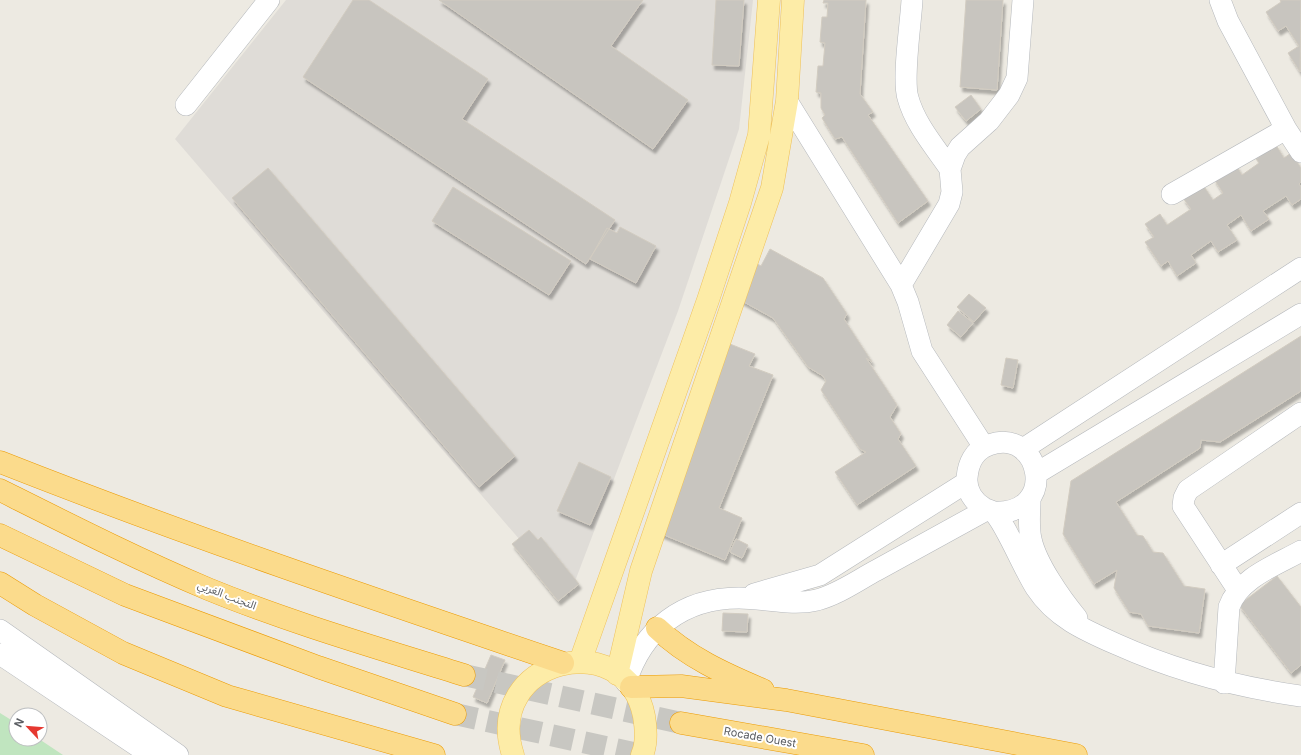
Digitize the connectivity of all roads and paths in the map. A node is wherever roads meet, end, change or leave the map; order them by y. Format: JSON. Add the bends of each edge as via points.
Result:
{"nodes":[{"id":1,"x":269,"y":0,"type":"edge"},
{"id":2,"x":769,"y":0,"type":"edge"},
{"id":3,"x":793,"y":0,"type":"edge"},
{"id":4,"x":912,"y":0,"type":"edge"},
{"id":5,"x":1023,"y":0,"type":"edge"},
{"id":6,"x":1220,"y":0,"type":"edge"},
{"id":7,"x":787,"y":101,"type":"junction"},
{"id":8,"x":186,"y":105,"type":"dead end"},
{"id":9,"x":1286,"y":129,"type":"junction"},
{"id":10,"x":1301,"y":152,"type":"edge"},
{"id":11,"x":950,"y":169,"type":"junction"},
{"id":12,"x":1172,"y":194,"type":"dead end"},
{"id":13,"x":1301,"y":268,"type":"edge"},
{"id":14,"x":901,"y":285,"type":"junction"},
{"id":15,"x":1301,"y":314,"type":"edge"},
{"id":16,"x":1301,"y":413,"type":"edge"},
{"id":17,"x":984,"y":447,"type":"junction"},
{"id":18,"x":1023,"y":450,"type":"junction"},
{"id":19,"x":0,"y":462,"type":"edge"},
{"id":20,"x":1037,"y":473,"type":"junction"},
{"id":21,"x":967,"y":482,"type":"junction"},
{"id":22,"x":0,"y":490,"type":"edge"},
{"id":23,"x":1030,"y":499,"type":"junction"},
{"id":24,"x":990,"y":511,"type":"junction"},
{"id":25,"x":1301,"y":512,"type":"edge"},
{"id":26,"x":0,"y":535,"type":"edge"},
{"id":27,"x":1301,"y":551,"type":"edge"},
{"id":28,"x":1221,"y":564,"type":"junction"},
{"id":29,"x":0,"y":583,"type":"edge"},
{"id":30,"x":1238,"y":590,"type":"junction"},
{"id":31,"x":738,"y":598,"type":"junction"},
{"id":32,"x":657,"y":628,"type":"junction"},
{"id":33,"x":0,"y":630,"type":"edge"},
{"id":34,"x":1087,"y":631,"type":"junction"},
{"id":35,"x":0,"y":654,"type":"edge"},
{"id":36,"x":571,"y":662,"type":"junction"},
{"id":37,"x":464,"y":675,"type":"tunnel mouth"},
{"id":38,"x":624,"y":681,"type":"junction"},
{"id":39,"x":1224,"y":683,"type":"junction"},
{"id":40,"x":1301,"y":696,"type":"edge"},
{"id":41,"x":786,"y":700,"type":"junction"},
{"id":42,"x":455,"y":714,"type":"tunnel mouth"},
{"id":43,"x":681,"y":723,"type":"tunnel mouth"},
{"id":44,"x":425,"y":754,"type":"edge"},
{"id":45,"x":151,"y":755,"type":"edge"},
{"id":46,"x":178,"y":755,"type":"edge"},
{"id":47,"x":513,"y":755,"type":"edge"},
{"id":48,"x":642,"y":755,"type":"edge"},
{"id":49,"x":864,"y":755,"type":"edge"},
{"id":50,"x":1076,"y":755,"type":"edge"}],
"edges":[{"from":1,"to":8,"type":"street"},
{"from":2,"to":36,"type":"main road","via":[[759,135],[740,203],[708,300]]},
{"from":3,"to":7,"type":"main road"},
{"from":4,"to":11,"type":"street","via":[[907,97],[918,123]]},
{"from":5,"to":11,"type":"street","via":[[1017,78],[1010,95],[989,121],[960,147]]},
{"from":6,"to":9,"type":"street","via":[[1228,21]]},
{"from":7,"to":14,"type":"street"},
{"from":7,"to":38,"type":"main road","via":[[772,188],[641,571]]},
{"from":9,"to":10,"type":"street"},
{"from":9,"to":12,"type":"street"},
{"from":11,"to":14,"type":"street","via":[[950,204]]},
{"from":13,"to":18,"type":"street"},
{"from":14,"to":17,"type":"street","via":[[922,351]]},
{"from":15,"to":20,"type":"street"},
{"from":16,"to":28,"type":"street","via":[[1188,490],[1184,506]]},
{"from":17,"to":18,"type":"street","via":[[1004,442],[1014,444]]},
{"from":17,"to":21,"type":"street","via":[[974,456],[968,469]]},
{"from":18,"to":20,"type":"street","via":[[1032,460]]},
{"from":19,"to":36,"type":"highway","via":[[294,571]]},
{"from":20,"to":23,"type":"street","via":[[1036,487]]},
{"from":21,"to":24,"type":"street","via":[[973,498]]},
{"from":21,"to":31,"type":"street","via":[[820,575]]},
{"from":22,"to":37,"type":"highway","name":"التجنب الغربي","via":[[96,539],[208,589],[326,632]]},
{"from":23,"to":24,"type":"street","via":[[1020,508],[1006,513]]},
{"from":23,"to":34,"type":"street","via":[[1031,538],[1036,554],[1064,602]]},
{"from":24,"to":31,"type":"street","via":[[817,600]]},
{"from":24,"to":34,"type":"street","via":[[1008,535],[1026,574],[1045,602],[1065,619]]},
{"from":25,"to":28,"type":"street"},
{"from":26,"to":42,"type":"highway","via":[[147,604],[318,668]]},
{"from":27,"to":30,"type":"street","via":[[1256,576]]},
{"from":28,"to":30,"type":"street"},
{"from":29,"to":44,"type":"highway","via":[[123,653],[227,696]]},
{"from":30,"to":39,"type":"street","via":[[1230,607]]},
{"from":31,"to":32,"type":"street","via":[[708,601],[687,608],[665,620]]},
{"from":32,"to":38,"type":"street"},
{"from":32,"to":41,"type":"highway","via":[[671,642],[693,656]]},
{"from":33,"to":46,"type":"street"},
{"from":34,"to":39,"type":"street","via":[[1154,661]]},
{"from":35,"to":45,"type":"street"},
{"from":36,"to":38,"type":"main road","via":[[593,663]]},
{"from":36,"to":47,"type":"main road","via":[[543,671],[526,684],[515,701],[508,721],[509,743]]},
{"from":38,"to":41,"type":"highway"},
{"from":38,"to":48,"type":"main road","via":[[642,707],[646,730]]},
{"from":39,"to":40,"type":"street"},
{"from":41,"to":50,"type":"highway"},
{"from":43,"to":49,"type":"highway","name":"Rocade Ouest"}]}
